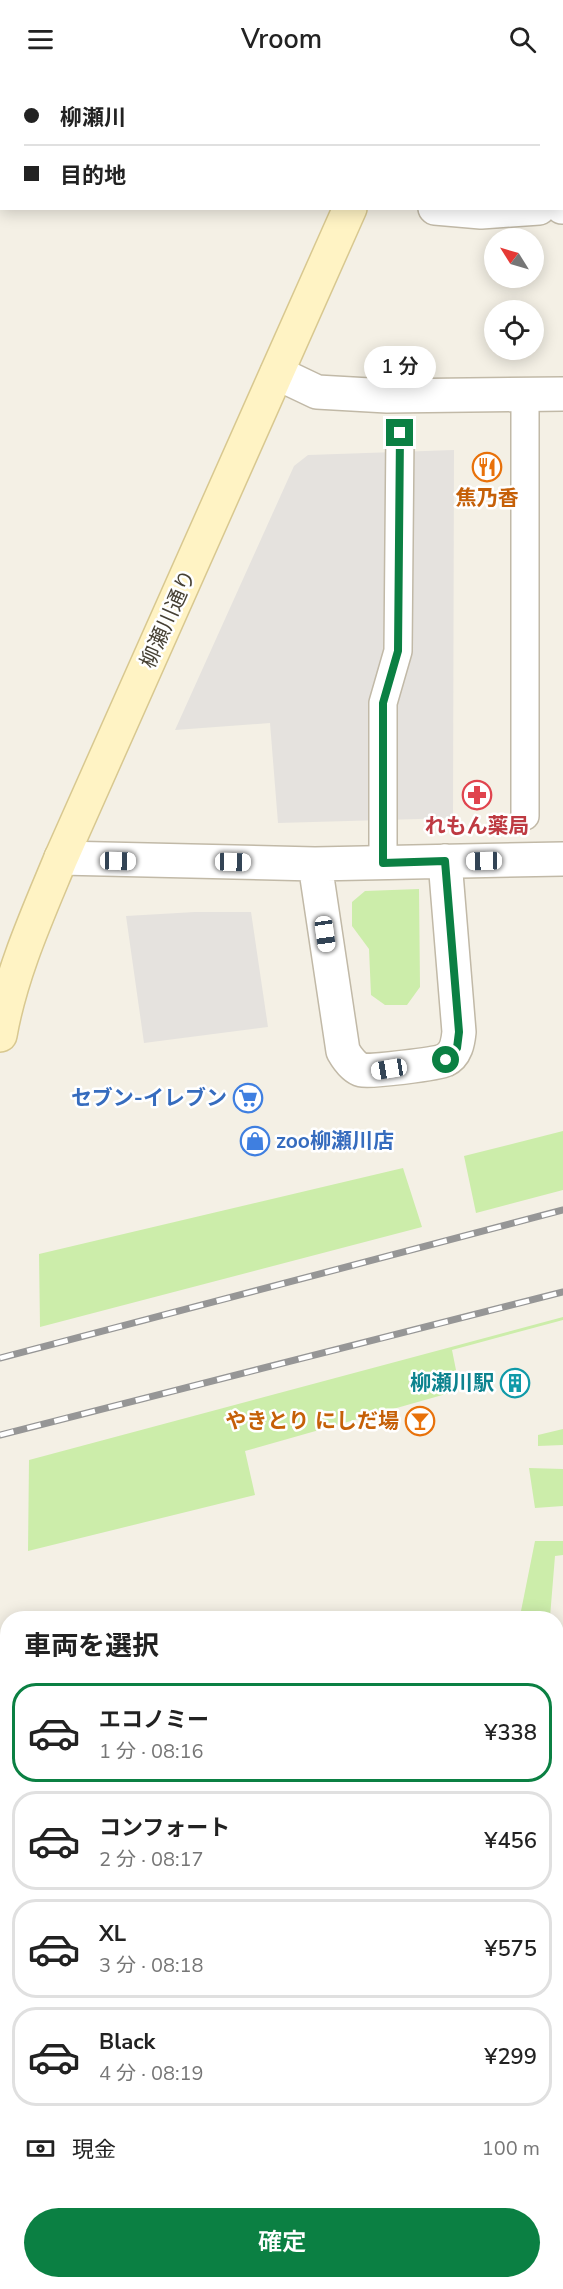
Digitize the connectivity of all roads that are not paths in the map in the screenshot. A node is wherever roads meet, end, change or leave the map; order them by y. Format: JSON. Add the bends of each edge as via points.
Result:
{"nodes":[{"id":1,"x":349,"y":210,"type":"edge"},
{"id":2,"x":452,"y":210,"type":"edge"},
{"id":3,"x":504,"y":210,"type":"edge"},
{"id":4,"x":277,"y":374,"type":"junction"},
{"id":5,"x":525,"y":394,"type":"junction"},
{"id":6,"x":563,"y":394,"type":"edge"},
{"id":7,"x":400,"y":433,"type":"dead end"},
{"id":8,"x":525,"y":816,"type":"dead end"},
{"id":9,"x":61,"y":858,"type":"junction"},
{"id":10,"x":563,"y":859,"type":"edge"},
{"id":11,"x":445,"y":861,"type":"junction"},
{"id":12,"x":383,"y":863,"type":"junction"},
{"id":13,"x":315,"y":864,"type":"junction"},
{"id":14,"x":0,"y":1035,"type":"edge"}],
"edges":[{"from":1,"to":4,"type":"street","name":"柳瀬川通り"},
{"from":2,"to":3,"type":"street"},
{"from":4,"to":5,"type":"street","via":[[317,392],[387,396]]},
{"from":4,"to":9,"type":"street","name":"柳瀬川通り"},
{"from":5,"to":6,"type":"street"},
{"from":5,"to":8,"type":"lane"},
{"from":7,"to":12,"type":"lane","via":[[398,651],[383,703]]},
{"from":9,"to":13,"type":"street"},
{"from":9,"to":14,"type":"street","name":"柳瀬川通り","via":[[12,982]]},
{"from":10,"to":11,"type":"street"},
{"from":11,"to":12,"type":"street"},
{"from":11,"to":13,"type":"street","via":[[459,1032],[457,1048],[446,1060],[374,1071],[360,1070],[343,1051]]},
{"from":12,"to":13,"type":"street"}]}
